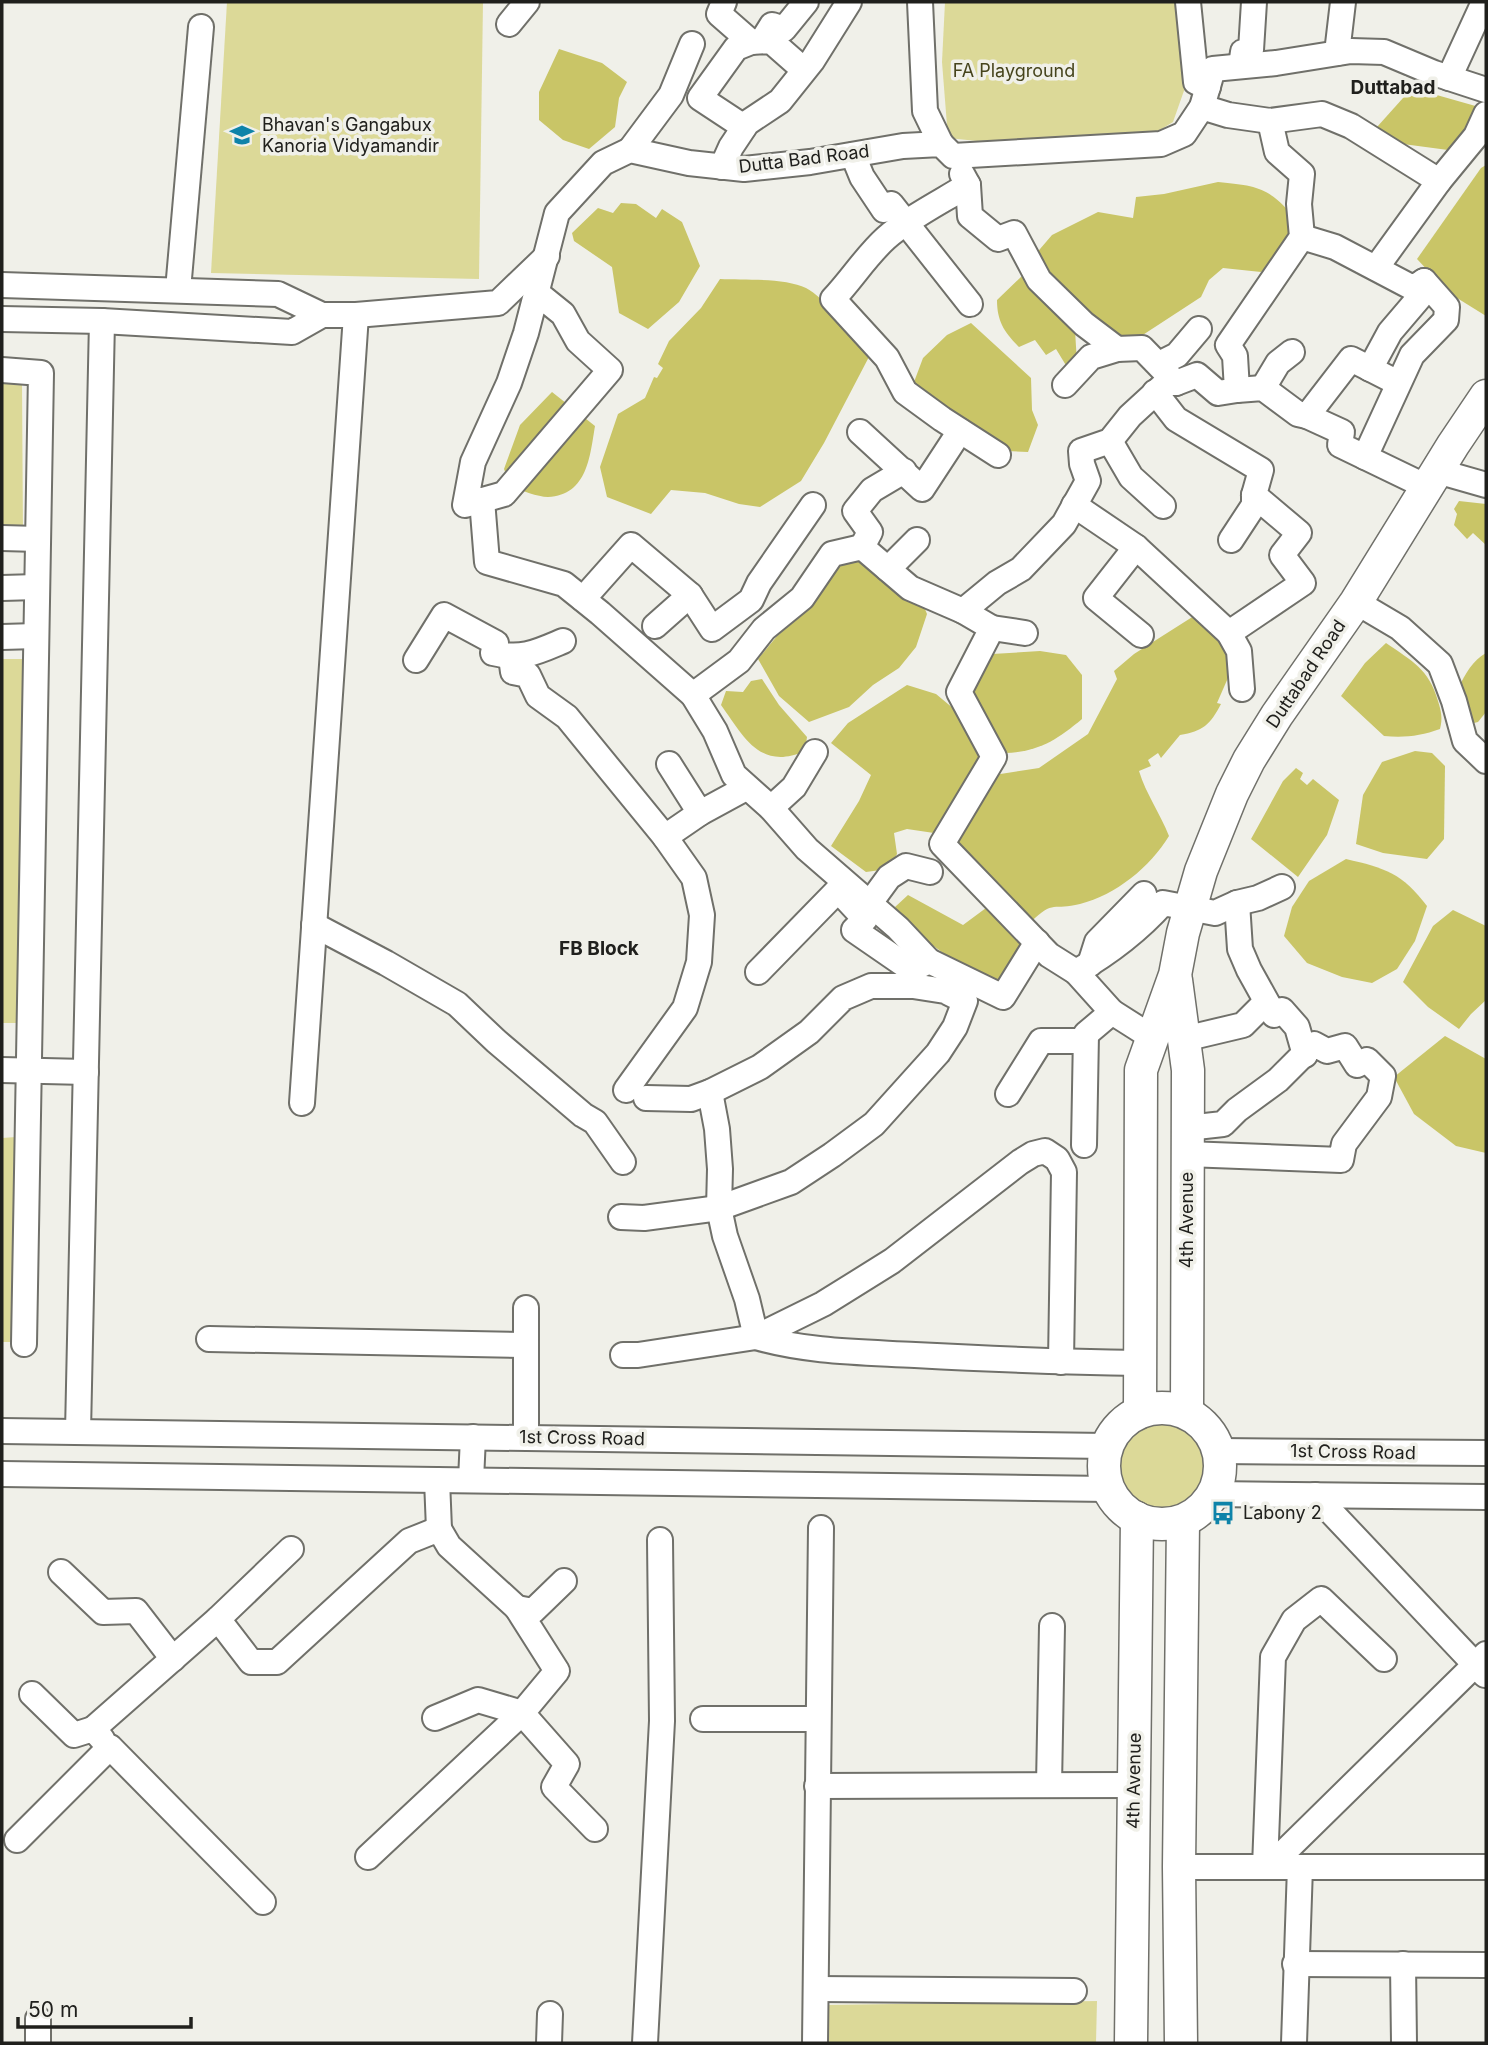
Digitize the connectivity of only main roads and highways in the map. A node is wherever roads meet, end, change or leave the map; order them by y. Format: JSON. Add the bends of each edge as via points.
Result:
{"nodes":[{"id":1,"x":1486,"y":396,"type":"edge"},
{"id":2,"x":1175,"y":975,"type":"junction"},
{"id":3,"x":1140,"y":1412,"type":"junction"},
{"id":4,"x":1187,"y":1413,"type":"junction"},
{"id":5,"x":1137,"y":1518,"type":"junction"},
{"id":6,"x":1182,"y":1522,"type":"junction"},
{"id":7,"x":1131,"y":2043,"type":"edge"},
{"id":8,"x":1181,"y":2043,"type":"edge"}],
"edges":[{"from":1,"to":2,"type":"main road","name":"Duttabad Road","via":[[1249,761],[1190,906]]},
{"from":2,"to":3,"type":"main road","via":[[1141,1070]]},
{"from":2,"to":4,"type":"main road","name":"4th Avenue","via":[[1188,1070]]},
{"from":3,"to":4,"type":"main road","via":[[1175,1408]]},
{"from":3,"to":5,"type":"main road","via":[[1116,1429],[1103,1464],[1116,1502]]},
{"from":4,"to":6,"type":"main road","via":[[1209,1430],[1221,1468],[1207,1504]]},
{"from":5,"to":6,"type":"main road","via":[[1152,1524]]},
{"from":5,"to":7,"type":"main road","name":"4th Avenue"},
{"from":6,"to":8,"type":"main road"}]}
